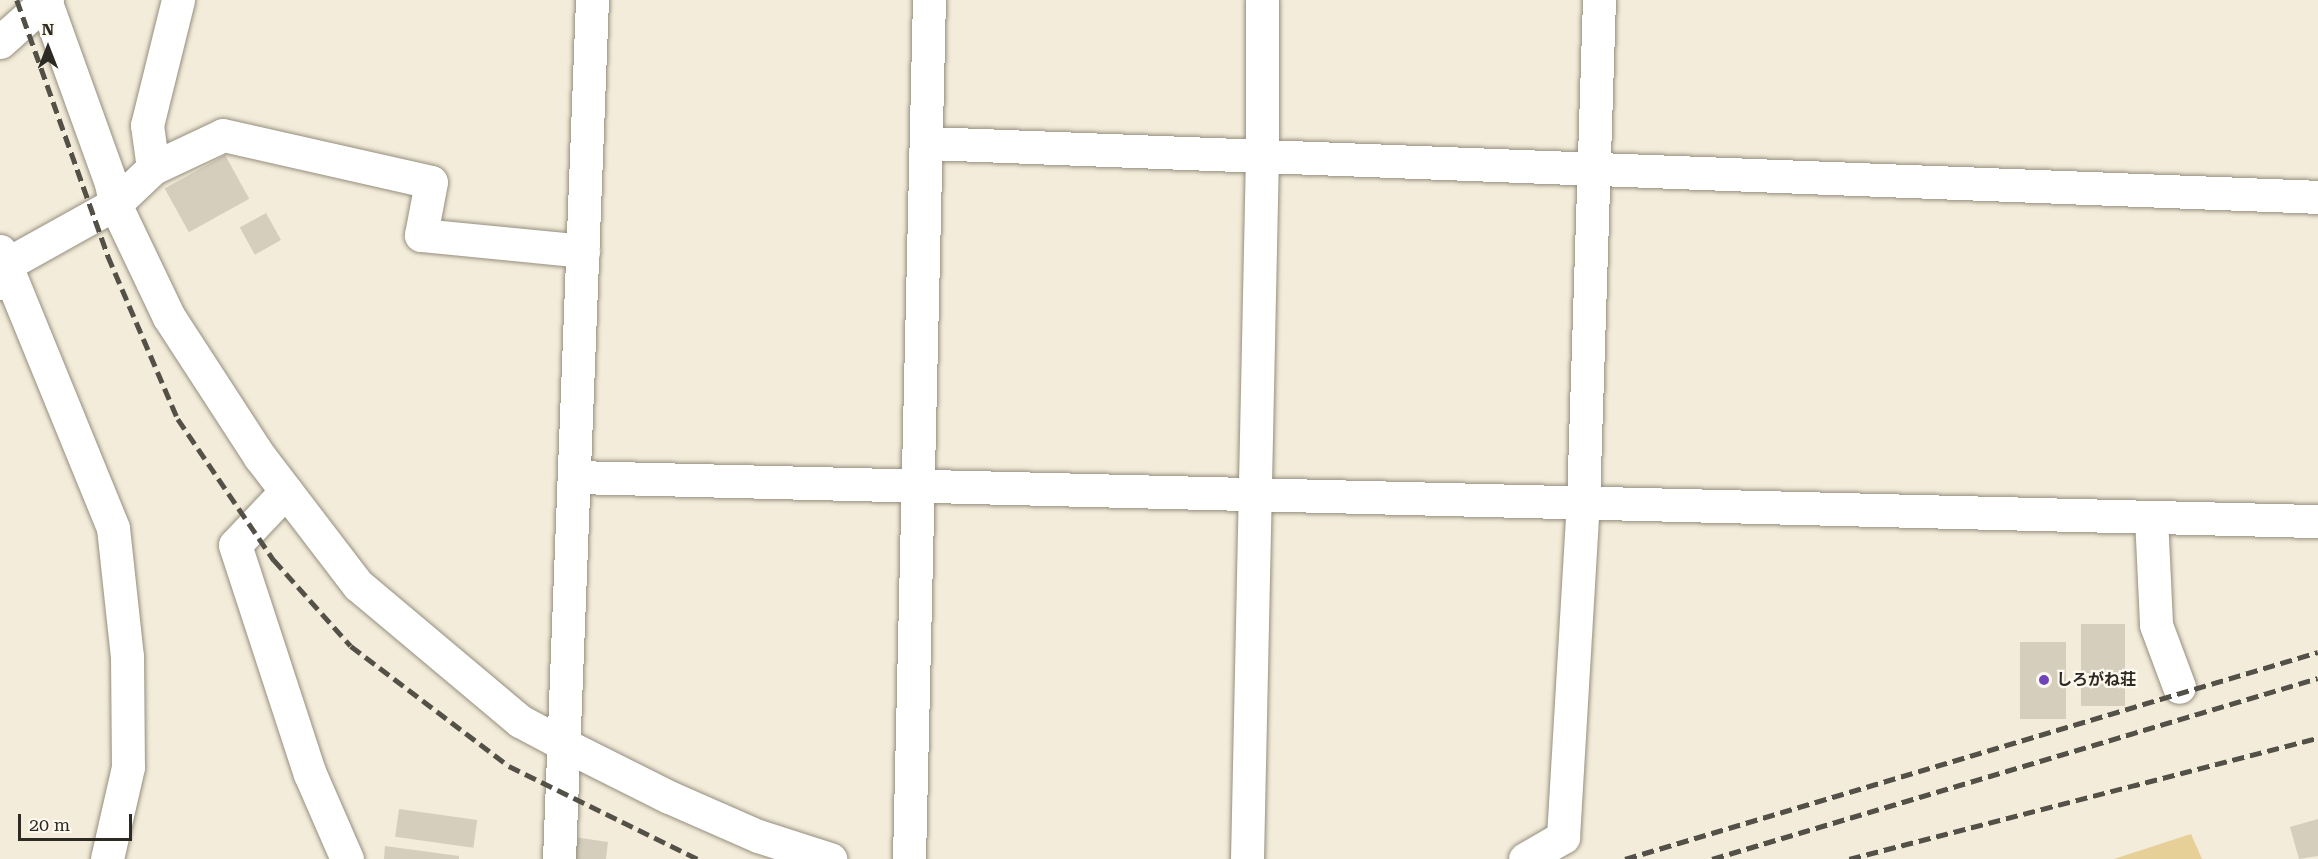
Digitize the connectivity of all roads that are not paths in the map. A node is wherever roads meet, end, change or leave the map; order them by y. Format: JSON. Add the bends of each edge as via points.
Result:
{"nodes":[{"id":1,"x":46,"y":0,"type":"edge"},
{"id":2,"x":178,"y":0,"type":"edge"},
{"id":3,"x":592,"y":0,"type":"edge"},
{"id":4,"x":929,"y":0,"type":"edge"},
{"id":5,"x":1262,"y":0,"type":"edge"},
{"id":6,"x":1599,"y":0,"type":"edge"},
{"id":7,"x":0,"y":42,"type":"edge"},
{"id":8,"x":928,"y":143,"type":"junction"},
{"id":9,"x":1262,"y":156,"type":"junction"},
{"id":10,"x":153,"y":168,"type":"junction"},
{"id":11,"x":1593,"y":169,"type":"junction"},
{"id":12,"x":2318,"y":197,"type":"edge"},
{"id":13,"x":115,"y":204,"type":"junction"},
{"id":14,"x":583,"y":251,"type":"junction"},
{"id":15,"x":2,"y":266,"type":"edge"},
{"id":16,"x":575,"y":477,"type":"junction"},
{"id":17,"x":919,"y":486,"type":"junction"},
{"id":18,"x":286,"y":491,"type":"junction"},
{"id":19,"x":1252,"y":495,"type":"junction"},
{"id":20,"x":1583,"y":503,"type":"junction"},
{"id":21,"x":2151,"y":517,"type":"junction"},
{"id":22,"x":2318,"y":521,"type":"edge"},
{"id":23,"x":2179,"y":687,"type":"dead end"},
{"id":24,"x":565,"y":745,"type":"junction"},
{"id":25,"x":107,"y":859,"type":"edge"},
{"id":26,"x":347,"y":859,"type":"edge"},
{"id":27,"x":559,"y":859,"type":"edge"},
{"id":28,"x":830,"y":859,"type":"edge"},
{"id":29,"x":909,"y":859,"type":"edge"},
{"id":30,"x":1247,"y":859,"type":"edge"},
{"id":31,"x":1525,"y":859,"type":"edge"}],
"edges":[{"from":1,"to":7,"type":"street"},
{"from":1,"to":13,"type":"street"},
{"from":2,"to":10,"type":"street","via":[[147,125]]},
{"from":3,"to":14,"type":"street"},
{"from":4,"to":8,"type":"street"},
{"from":5,"to":9,"type":"street"},
{"from":6,"to":11,"type":"street"},
{"from":8,"to":9,"type":"street"},
{"from":8,"to":17,"type":"street"},
{"from":9,"to":11,"type":"street"},
{"from":9,"to":19,"type":"street"},
{"from":10,"to":13,"type":"street"},
{"from":10,"to":14,"type":"street","via":[[223,135],[431,182],[421,235]]},
{"from":11,"to":12,"type":"street"},
{"from":11,"to":20,"type":"street"},
{"from":13,"to":15,"type":"street"},
{"from":13,"to":18,"type":"street","via":[[169,317]]},
{"from":14,"to":16,"type":"street"},
{"from":15,"to":25,"type":"street","via":[[113,528],[127,656],[128,767]]},
{"from":16,"to":17,"type":"street"},
{"from":16,"to":24,"type":"street"},
{"from":17,"to":19,"type":"street"},
{"from":17,"to":29,"type":"street"},
{"from":18,"to":24,"type":"street","via":[[358,585],[520,721]]},
{"from":18,"to":26,"type":"street","via":[[235,545],[310,774]]},
{"from":19,"to":20,"type":"street"},
{"from":19,"to":30,"type":"street"},
{"from":20,"to":21,"type":"street"},
{"from":20,"to":31,"type":"street","via":[[1563,837]]},
{"from":21,"to":22,"type":"street"},
{"from":21,"to":23,"type":"street","via":[[2156,625]]},
{"from":24,"to":27,"type":"street"},
{"from":24,"to":28,"type":"street","via":[[758,836]]}]}
